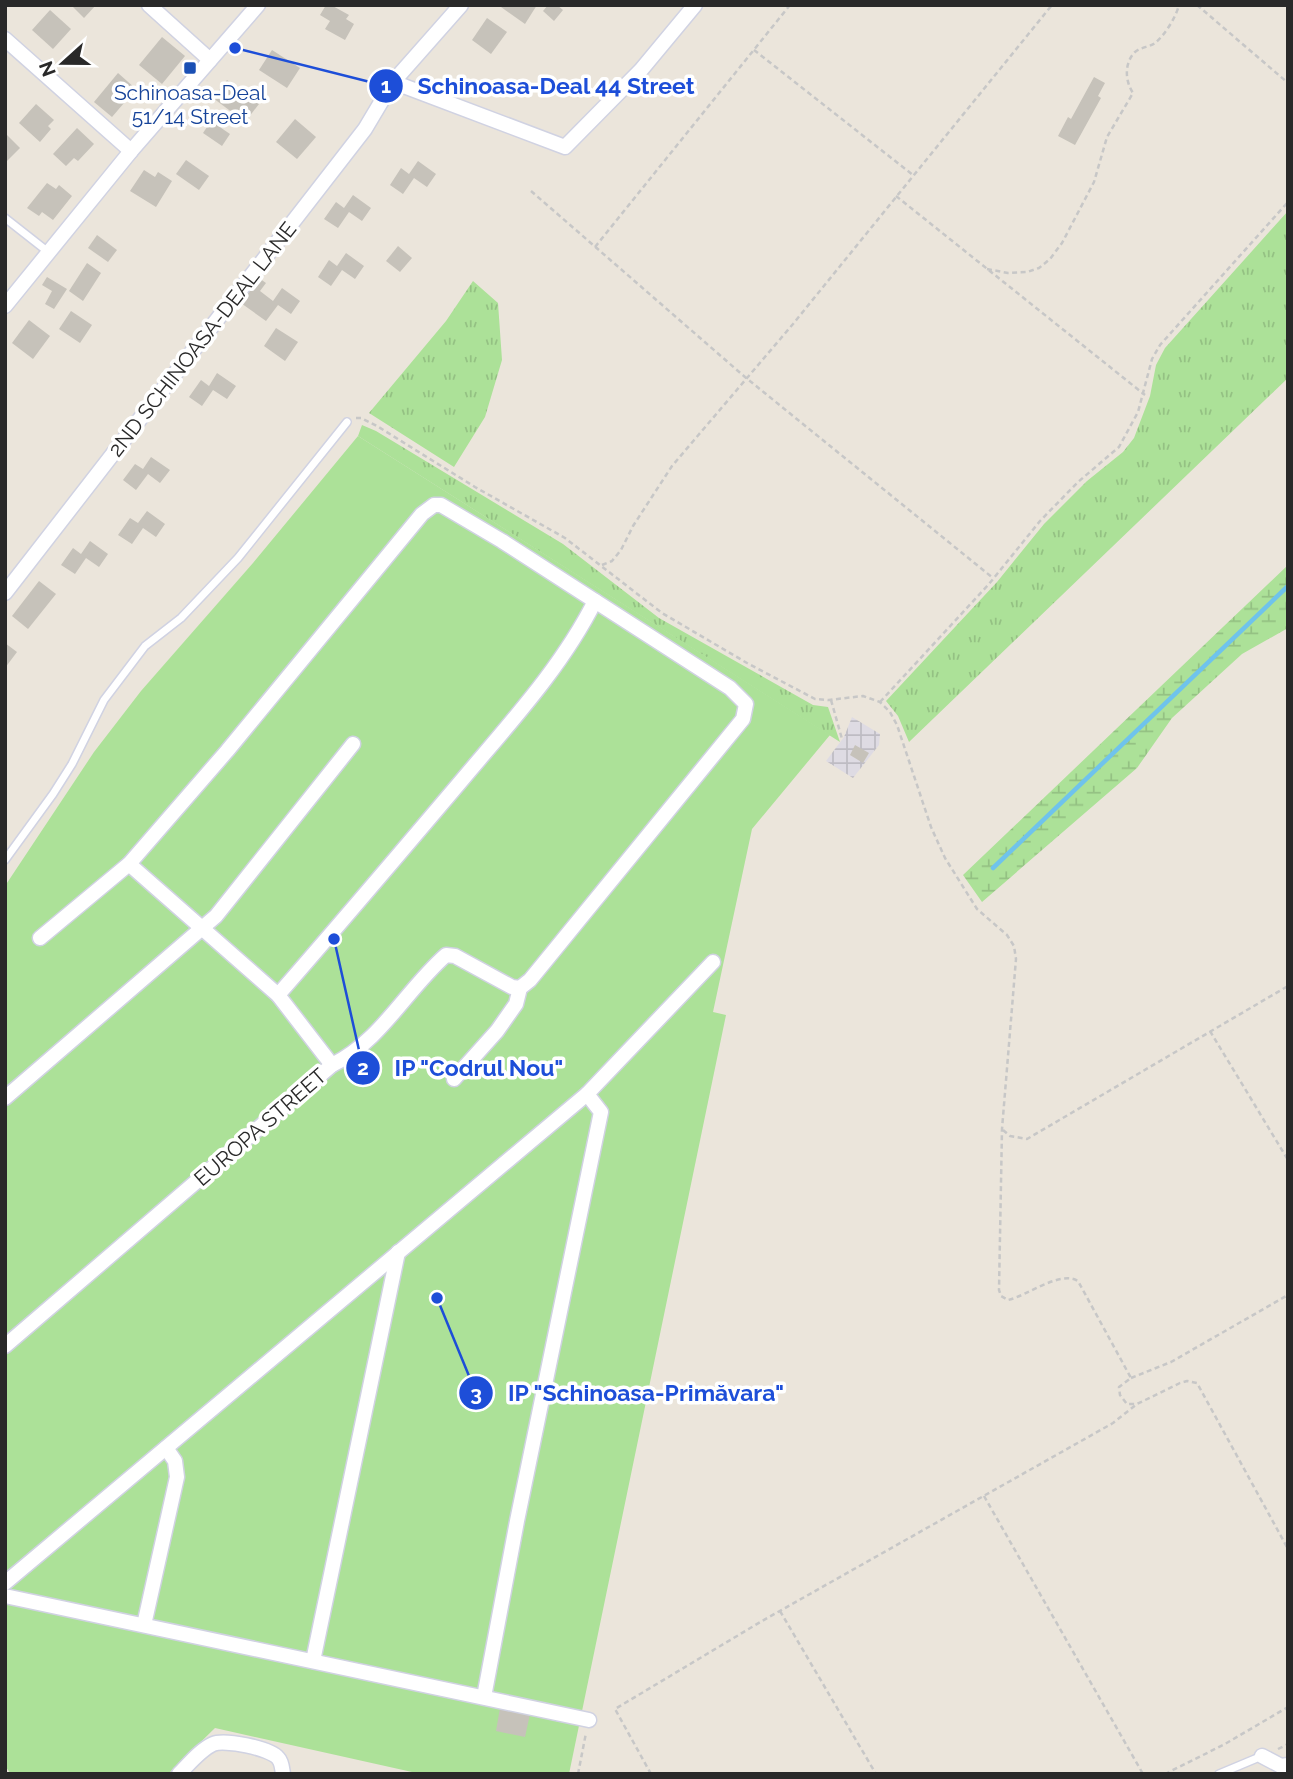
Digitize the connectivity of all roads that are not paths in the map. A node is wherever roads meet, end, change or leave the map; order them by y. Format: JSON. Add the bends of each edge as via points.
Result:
{"nodes":[{"id":1,"x":149,"y":5,"type":"edge"},
{"id":2,"x":258,"y":5,"type":"edge"},
{"id":3,"x":461,"y":5,"type":"edge"},
{"id":4,"x":695,"y":5,"type":"edge"},
{"id":5,"x":5,"y":40,"type":"edge"},
{"id":6,"x":210,"y":60,"type":"junction"},
{"id":7,"x":393,"y":82,"type":"junction"},
{"id":8,"x":131,"y":151,"type":"junction"},
{"id":9,"x":5,"y":218,"type":"edge"},
{"id":10,"x":47,"y":251,"type":"junction"},
{"id":11,"x":5,"y":306,"type":"edge"},
{"id":12,"x":347,"y":422,"type":"road end"},
{"id":13,"x":5,"y":593,"type":"edge"},
{"id":14,"x":595,"y":601,"type":"junction"},
{"id":15,"x":354,"y":744,"type":"dead end"},
{"id":16,"x":5,"y":860,"type":"edge"},
{"id":17,"x":129,"y":864,"type":"junction"},
{"id":18,"x":201,"y":929,"type":"junction"},
{"id":19,"x":40,"y":938,"type":"dead end"},
{"id":20,"x":713,"y":961,"type":"dead end"},
{"id":21,"x":520,"y":988,"type":"junction"},
{"id":22,"x":278,"y":995,"type":"junction"},
{"id":23,"x":331,"y":1065,"type":"junction"},
{"id":24,"x":454,"y":1079,"type":"dead end"},
{"id":25,"x":587,"y":1094,"type":"junction"},
{"id":26,"x":5,"y":1098,"type":"edge"},
{"id":27,"x":398,"y":1252,"type":"junction"},
{"id":28,"x":5,"y":1346,"type":"edge"},
{"id":29,"x":166,"y":1448,"type":"junction"},
{"id":30,"x":5,"y":1583,"type":"edge"},
{"id":31,"x":5,"y":1596,"type":"edge"},
{"id":32,"x":144,"y":1625,"type":"junction"},
{"id":33,"x":313,"y":1661,"type":"junction"},
{"id":34,"x":484,"y":1697,"type":"junction"},
{"id":35,"x":589,"y":1720,"type":"road end"},
{"id":36,"x":1262,"y":1756,"type":"joint"},
{"id":37,"x":1282,"y":1768,"type":"edge"},
{"id":38,"x":179,"y":1774,"type":"edge"},
{"id":39,"x":283,"y":1774,"type":"edge"},
{"id":40,"x":1219,"y":1774,"type":"edge"}],
"edges":[{"from":1,"to":6,"type":"street"},
{"from":2,"to":6,"type":"street"},
{"from":3,"to":7,"type":"street","name":"2ND SCHINOASA-DEAL LANE"},
{"from":4,"to":7,"type":"street","via":[[641,71],[565,147]]},
{"from":5,"to":8,"type":"street"},
{"from":6,"to":8,"type":"street"},
{"from":7,"to":13,"type":"street","name":"2ND SCHINOASA-DEAL LANE","via":[[365,129]]},
{"from":8,"to":10,"type":"street"},
{"from":9,"to":10,"type":"lane"},
{"from":10,"to":11,"type":"street"},
{"from":12,"to":16,"type":"lane","via":[[238,558],[181,618],[145,646],[120,678],[72,764]]},
{"from":14,"to":17,"type":"street","via":[[441,505],[428,508]]},
{"from":14,"to":21,"type":"street","via":[[730,688],[746,704],[743,719]]},
{"from":14,"to":22,"type":"street","via":[[582,629],[501,733]]},
{"from":15,"to":18,"type":"street"},
{"from":17,"to":18,"type":"street"},
{"from":17,"to":19,"type":"street"},
{"from":18,"to":22,"type":"street"},
{"from":18,"to":26,"type":"street"},
{"from":20,"to":25,"type":"street"},
{"from":21,"to":23,"type":"street","name":"EUROPA STREET","via":[[446,955],[373,1036]]},
{"from":21,"to":24,"type":"street","via":[[516,1004],[497,1031]]},
{"from":22,"to":23,"type":"street"},
{"from":23,"to":28,"type":"street","name":"EUROPA STREET"},
{"from":25,"to":27,"type":"street"},
{"from":25,"to":34,"type":"street","via":[[601,1112]]},
{"from":27,"to":29,"type":"street"},
{"from":27,"to":33,"type":"street"},
{"from":29,"to":30,"type":"street"},
{"from":29,"to":32,"type":"street","via":[[176,1461],[177,1477]]},
{"from":31,"to":32,"type":"street"},
{"from":32,"to":33,"type":"street"},
{"from":33,"to":34,"type":"street"},
{"from":34,"to":35,"type":"street"},
{"from":36,"to":37,"type":"street"},
{"from":36,"to":40,"type":"lane"},
{"from":38,"to":39,"type":"street","via":[[208,1747],[222,1742],[275,1755]]}]}
